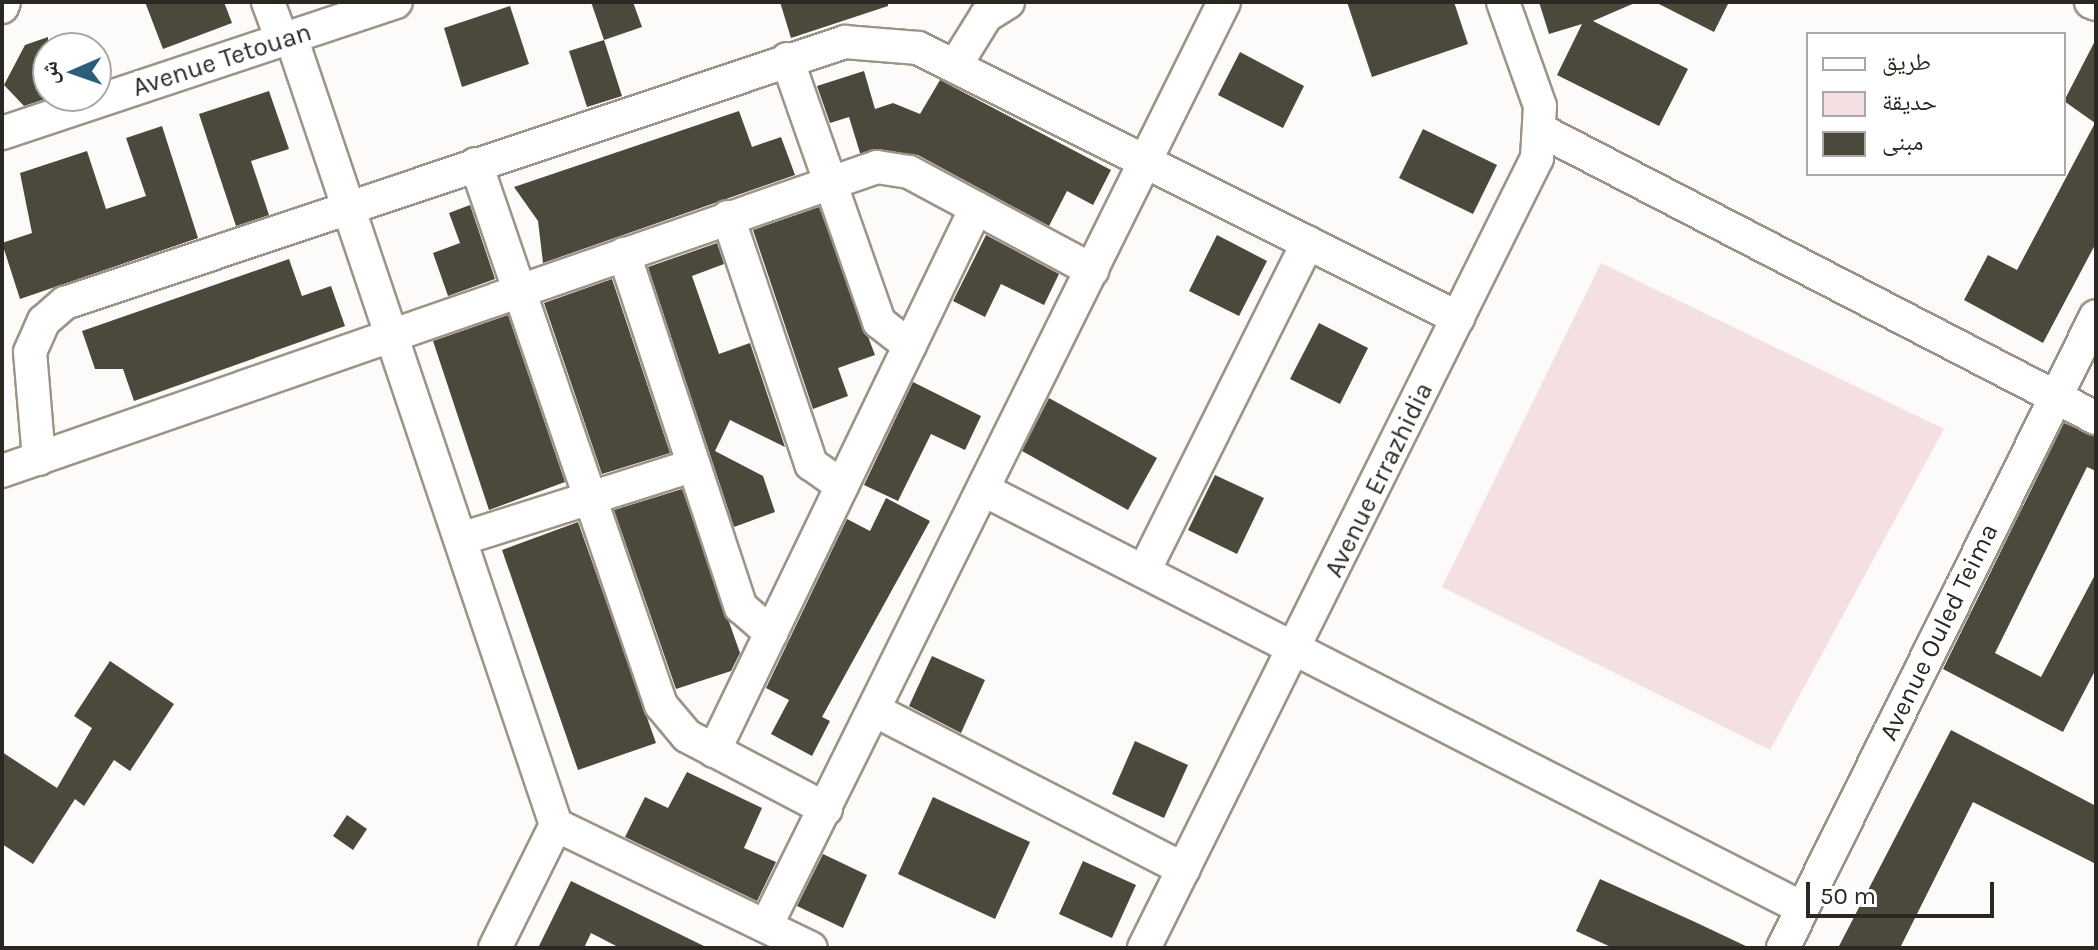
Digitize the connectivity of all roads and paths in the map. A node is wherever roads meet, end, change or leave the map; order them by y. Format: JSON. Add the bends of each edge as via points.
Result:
{"nodes":[{"id":1,"x":268,"y":2,"type":"edge"},
{"id":2,"x":396,"y":2,"type":"edge"},
{"id":3,"x":1008,"y":2,"type":"edge"},
{"id":4,"x":1224,"y":2,"type":"edge"},
{"id":5,"x":1503,"y":2,"type":"edge"},
{"id":6,"x":287,"y":38,"type":"junction"},
{"id":7,"x":787,"y":59,"type":"junction"},
{"id":8,"x":955,"y":66,"type":"junction"},
{"id":9,"x":1544,"y":132,"type":"junction"},
{"id":10,"x":2,"y":133,"type":"edge"},
{"id":11,"x":1146,"y":159,"type":"junction"},
{"id":12,"x":476,"y":164,"type":"junction"},
{"id":13,"x":830,"y":182,"type":"junction"},
{"id":14,"x":350,"y":206,"type":"junction"},
{"id":15,"x":976,"y":208,"type":"junction"},
{"id":16,"x":728,"y":217,"type":"junction"},
{"id":17,"x":1308,"y":242,"type":"junction"},
{"id":18,"x":624,"y":254,"type":"junction"},
{"id":19,"x":1092,"y":270,"type":"junction"},
{"id":20,"x":519,"y":291,"type":"junction"},
{"id":21,"x":2096,"y":316,"type":"edge"},
{"id":22,"x":1458,"y":318,"type":"junction"},
{"id":23,"x":394,"y":334,"type":"junction"},
{"id":24,"x":910,"y":346,"type":"junction"},
{"id":25,"x":2056,"y":397,"type":"junction"},
{"id":26,"x":2096,"y":418,"type":"edge"},
{"id":27,"x":39,"y":459,"type":"junction"},
{"id":28,"x":694,"y":465,"type":"junction"},
{"id":29,"x":2,"y":471,"type":"edge"},
{"id":30,"x":842,"y":486,"type":"junction"},
{"id":31,"x":986,"y":491,"type":"junction"},
{"id":32,"x":590,"y":498,"type":"junction"},
{"id":33,"x":461,"y":539,"type":"junction"},
{"id":34,"x":1145,"y":569,"type":"junction"},
{"id":35,"x":771,"y":633,"type":"junction"},
{"id":36,"x":1297,"y":648,"type":"junction"},
{"id":37,"x":876,"y":711,"type":"junction"},
{"id":38,"x":714,"y":751,"type":"junction"},
{"id":39,"x":826,"y":809,"type":"junction"},
{"id":40,"x":556,"y":825,"type":"junction"},
{"id":41,"x":1184,"y":869,"type":"junction"},
{"id":42,"x":1802,"y":908,"type":"junction"},
{"id":43,"x":766,"y":926,"type":"junction"},
{"id":44,"x":495,"y":948,"type":"edge"},
{"id":45,"x":811,"y":948,"type":"edge"},
{"id":46,"x":1144,"y":948,"type":"edge"},
{"id":47,"x":1783,"y":948,"type":"edge"}],
"edges":[{"from":1,"to":6,"type":"street"},
{"from":2,"to":6,"type":"street","name":"Avenue Tetouan"},
{"from":3,"to":8,"type":"street","via":[[986,16]]},
{"from":4,"to":11,"type":"street"},
{"from":5,"to":9,"type":"street"},
{"from":6,"to":10,"type":"street","name":"Avenue Tetouan"},
{"from":6,"to":14,"type":"street"},
{"from":7,"to":8,"type":"street","via":[[866,40],[918,48]]},
{"from":7,"to":12,"type":"street"},
{"from":7,"to":13,"type":"street"},
{"from":8,"to":11,"type":"street"},
{"from":9,"to":22,"type":"street","name":"Avenue Errazhidia"},
{"from":9,"to":25,"type":"street"},
{"from":11,"to":17,"type":"street"},
{"from":11,"to":19,"type":"street"},
{"from":12,"to":14,"type":"street"},
{"from":12,"to":20,"type":"street"},
{"from":13,"to":15,"type":"street","via":[[899,168]]},
{"from":13,"to":16,"type":"street"},
{"from":13,"to":24,"type":"street","via":[[879,322]]},
{"from":14,"to":23,"type":"street"},
{"from":14,"to":27,"type":"street","via":[[53,311],[30,352]]},
{"from":15,"to":19,"type":"street"},
{"from":15,"to":24,"type":"street"},
{"from":16,"to":18,"type":"street"},
{"from":16,"to":30,"type":"street","via":[[811,464]]},
{"from":17,"to":22,"type":"street"},
{"from":17,"to":34,"type":"street"},
{"from":18,"to":20,"type":"street"},
{"from":18,"to":28,"type":"street"},
{"from":19,"to":31,"type":"street"},
{"from":20,"to":23,"type":"street"},
{"from":20,"to":32,"type":"street"},
{"from":21,"to":25,"type":"street","name":"Avenue Ouled Teima"},
{"from":22,"to":36,"type":"street","name":"Avenue Errazhidia"},
{"from":23,"to":27,"type":"street"},
{"from":23,"to":33,"type":"street"},
{"from":24,"to":30,"type":"street"},
{"from":25,"to":26,"type":"street"},
{"from":25,"to":42,"type":"street","name":"Avenue Ouled Teima"},
{"from":27,"to":29,"type":"street"},
{"from":28,"to":32,"type":"street"},
{"from":28,"to":35,"type":"street","via":[[741,607]]},
{"from":30,"to":35,"type":"street"},
{"from":31,"to":34,"type":"street"},
{"from":31,"to":37,"type":"street"},
{"from":32,"to":33,"type":"street"},
{"from":32,"to":38,"type":"street","via":[[661,705],[678,728]]},
{"from":33,"to":40,"type":"street"},
{"from":34,"to":36,"type":"street"},
{"from":35,"to":38,"type":"street"},
{"from":36,"to":41,"type":"street","name":"Avenue Errazhidia"},
{"from":36,"to":42,"type":"street"},
{"from":37,"to":39,"type":"street"},
{"from":37,"to":41,"type":"street"},
{"from":38,"to":39,"type":"street"},
{"from":39,"to":43,"type":"street"},
{"from":40,"to":43,"type":"street"},
{"from":40,"to":44,"type":"street"},
{"from":41,"to":46,"type":"street","name":"Avenue Errazhidia"},
{"from":42,"to":47,"type":"street","name":"Avenue Ouled Teima"},
{"from":43,"to":45,"type":"street"}]}
